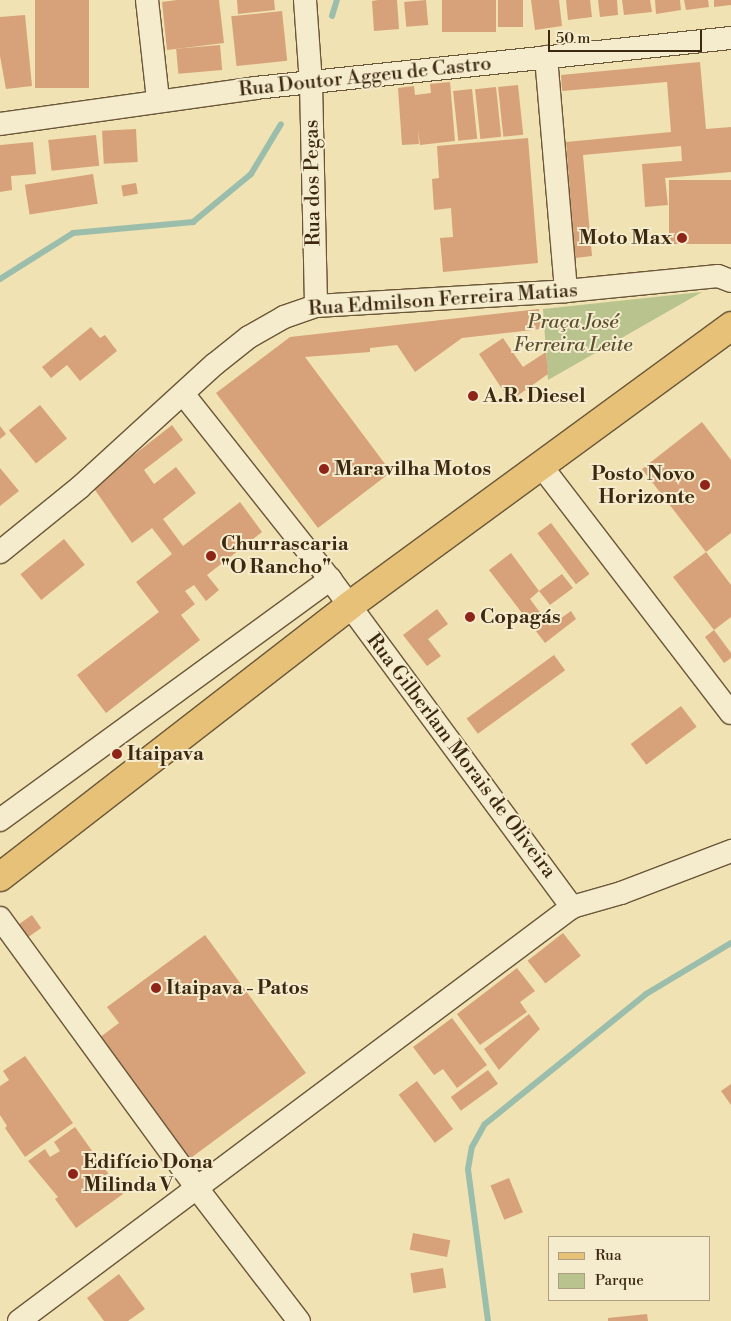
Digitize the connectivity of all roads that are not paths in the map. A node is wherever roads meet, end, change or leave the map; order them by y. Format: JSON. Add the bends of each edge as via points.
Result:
{"nodes":[{"id":1,"x":147,"y":0,"type":"edge"},
{"id":2,"x":305,"y":0,"type":"edge"},
{"id":3,"x":731,"y":38,"type":"edge"},
{"id":4,"x":546,"y":57,"type":"junction"},
{"id":5,"x":311,"y":84,"type":"junction"},
{"id":6,"x":158,"y":100,"type":"junction"},
{"id":7,"x":0,"y":124,"type":"edge"},
{"id":8,"x":731,"y":280,"type":"edge"},
{"id":9,"x":566,"y":291,"type":"junction"},
{"id":10,"x":316,"y":306,"type":"junction"},
{"id":11,"x":730,"y":327,"type":"edge"},
{"id":12,"x":184,"y":395,"type":"junction"},
{"id":13,"x":542,"y":467,"type":"junction"},
{"id":14,"x":0,"y":552,"type":"edge"},
{"id":15,"x":330,"y":579,"type":"junction"},
{"id":16,"x":349,"y":606,"type":"junction"},
{"id":17,"x":731,"y":713,"type":"edge"},
{"id":18,"x":0,"y":820,"type":"edge"},
{"id":19,"x":731,"y":851,"type":"edge"},
{"id":20,"x":0,"y":877,"type":"edge"},
{"id":21,"x":572,"y":906,"type":"junction"},
{"id":22,"x":0,"y":918,"type":"edge"},
{"id":23,"x":196,"y":1187,"type":"junction"},
{"id":24,"x":19,"y":1321,"type":"edge"},
{"id":25,"x":299,"y":1321,"type":"edge"}],
"edges":[{"from":1,"to":6,"type":"street"},
{"from":2,"to":5,"type":"street","name":"Rua dos Pegas"},
{"from":3,"to":4,"type":"street","name":"Rua Doutor Aggeu de Castro"},
{"from":4,"to":5,"type":"street","name":"Rua Doutor Aggeu de Castro"},
{"from":4,"to":9,"type":"street"},
{"from":5,"to":6,"type":"street","name":"Rua Doutor Aggeu de Castro"},
{"from":5,"to":10,"type":"street","name":"Rua dos Pegas"},
{"from":6,"to":7,"type":"street","name":"Rua Doutor Aggeu de Castro"},
{"from":8,"to":9,"type":"street","name":"Rua Edmilson Ferreira Matias","via":[[718,276]]},
{"from":9,"to":10,"type":"street","name":"Rua Edmilson Ferreira Matias"},
{"from":10,"to":12,"type":"street","name":"Rua Edmilson Ferreira Matias","via":[[284,317],[249,337]]},
{"from":11,"to":13,"type":"main road"},
{"from":12,"to":14,"type":"street","name":"Rua Edmilson Ferreira Matias"},
{"from":12,"to":15,"type":"street","name":"Rua Gilberlam Morais de Oliveira"},
{"from":13,"to":16,"type":"main road"},
{"from":13,"to":17,"type":"street"},
{"from":15,"to":16,"type":"street","name":"Rua Gilberlam Morais de Oliveira"},
{"from":15,"to":18,"type":"street"},
{"from":16,"to":20,"type":"main road"},
{"from":16,"to":21,"type":"street","name":"Rua Gilberlam Morais de Oliveira"},
{"from":19,"to":21,"type":"street","via":[[621,892]]},
{"from":21,"to":23,"type":"street"},
{"from":22,"to":23,"type":"street"},
{"from":23,"to":24,"type":"street"},
{"from":23,"to":25,"type":"street"}]}
